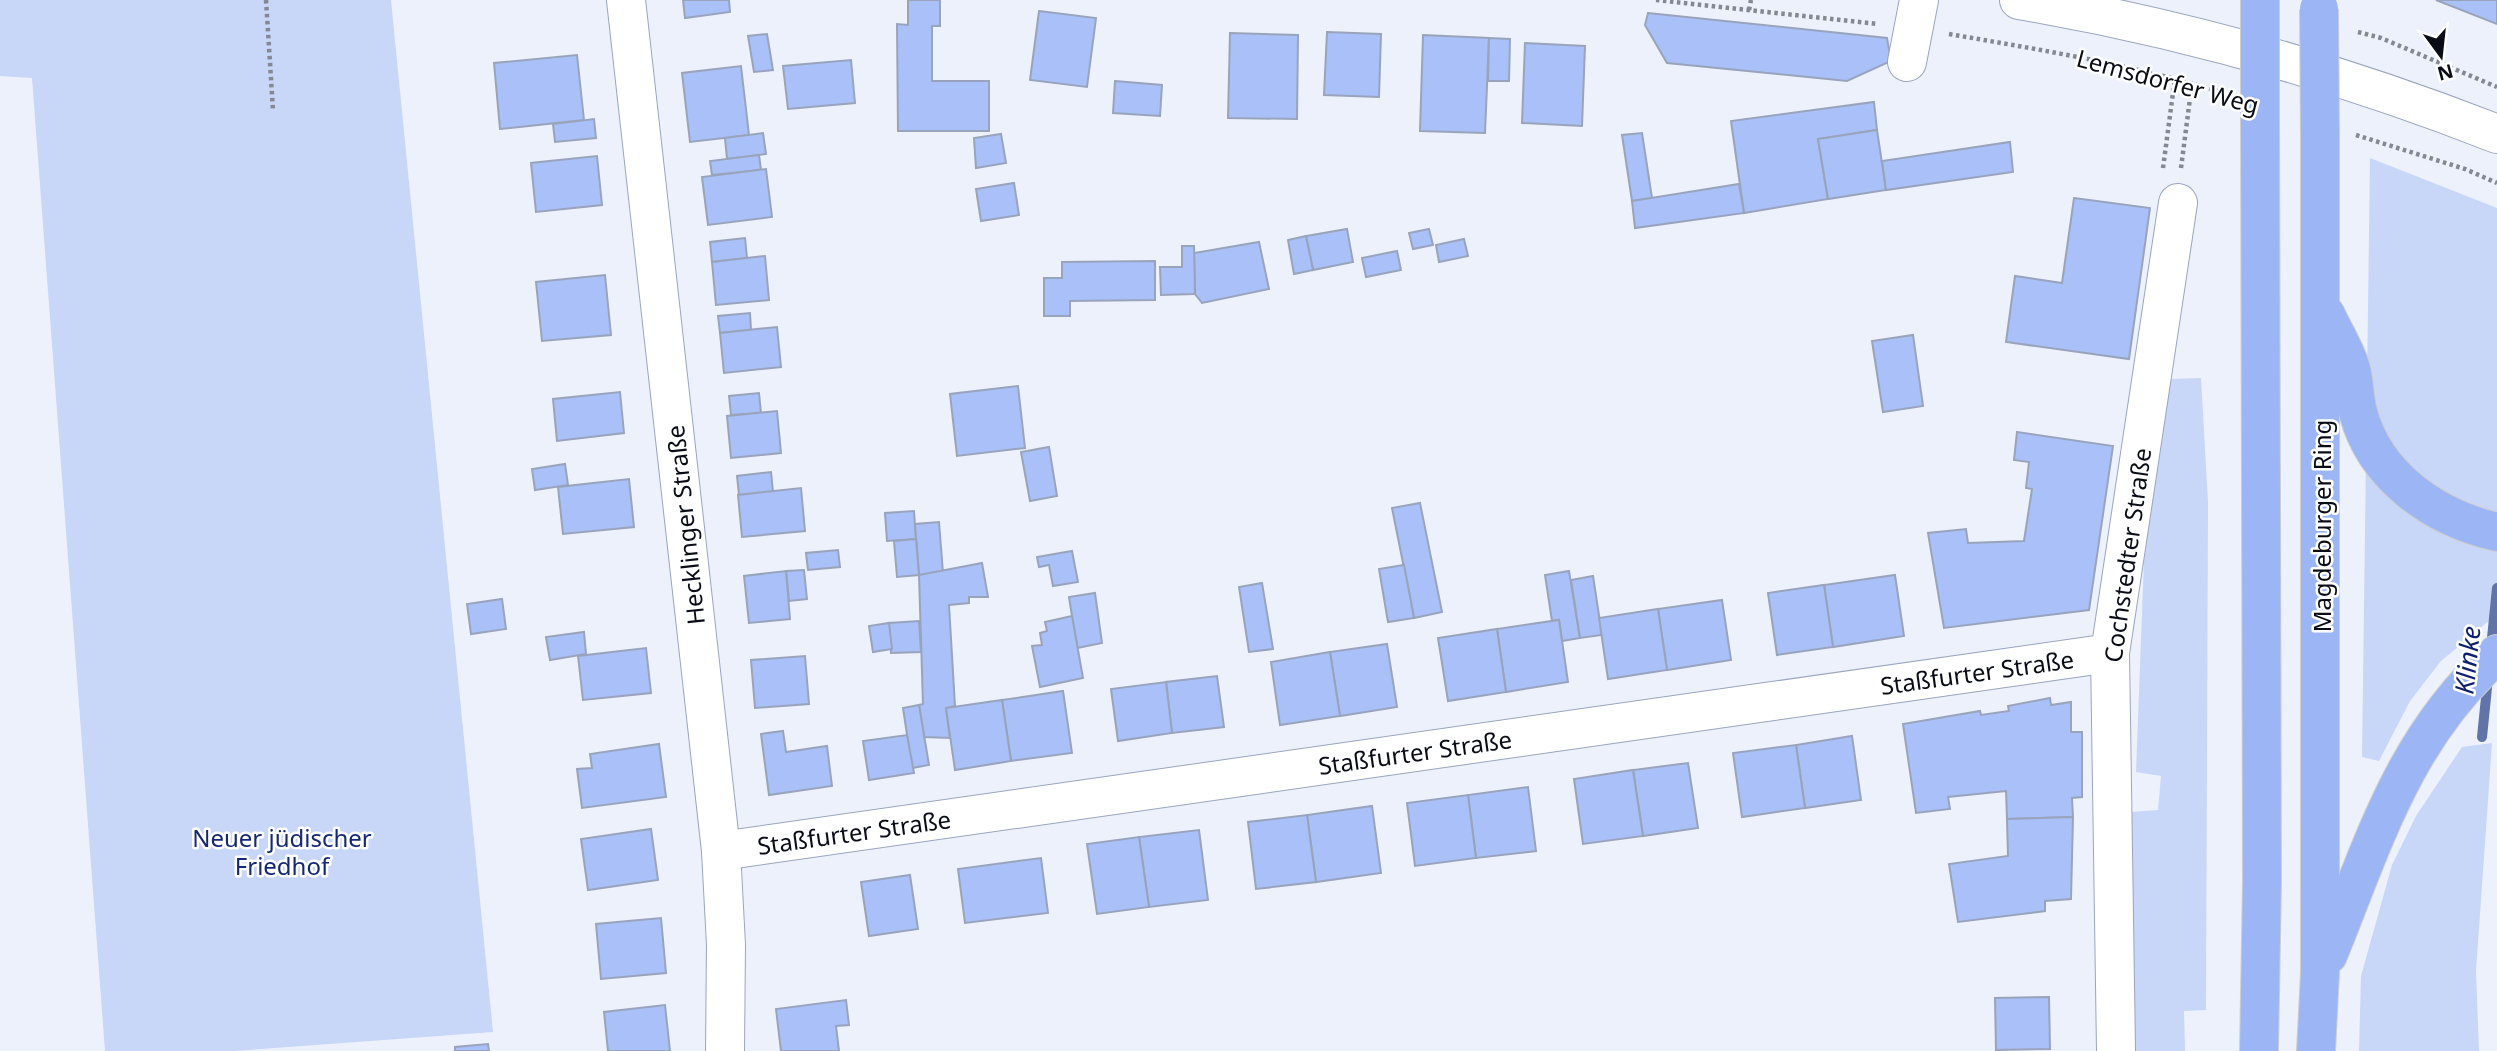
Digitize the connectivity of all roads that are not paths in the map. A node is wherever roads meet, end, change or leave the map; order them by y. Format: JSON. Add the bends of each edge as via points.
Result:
{"nodes":[{"id":1,"x":626,"y":0,"type":"edge"},
{"id":2,"x":2019,"y":0,"type":"edge"},
{"id":3,"x":2260,"y":0,"type":"edge"},
{"id":4,"x":2319,"y":5,"type":"edge"},
{"id":5,"x":2497,"y":134,"type":"edge"},
{"id":6,"x":2179,"y":187,"type":"road end"},
{"id":7,"x":2321,"y":304,"type":"junction"},
{"id":8,"x":2497,"y":532,"type":"edge"},
{"id":9,"x":2110,"y":653,"type":"junction"},
{"id":10,"x":2497,"y":654,"type":"edge"},
{"id":11,"x":721,"y":851,"type":"junction"},
{"id":12,"x":2320,"y":973,"type":"junction"},
{"id":13,"x":725,"y":1051,"type":"edge"},
{"id":14,"x":2116,"y":1051,"type":"edge"},
{"id":15,"x":2259,"y":1051,"type":"edge"},
{"id":16,"x":2316,"y":1051,"type":"edge"}],
"edges":[{"from":1,"to":11,"type":"street","name":"Hecklinger Straße"},
{"from":2,"to":5,"type":"street","name":"Lemsdorfer Weg","via":[[2141,23],[2290,61]]},
{"from":3,"to":15,"type":"highway","bridge":true},
{"from":4,"to":7,"type":"highway","name":"Magdeburger Ring","bridge":true,"via":[[2334,134]]},
{"from":6,"to":9,"type":"street","name":"Cochstedter Straße"},
{"from":7,"to":8,"type":"highway","via":[[2351,369],[2358,413],[2374,449],[2398,482],[2450,518]]},
{"from":7,"to":12,"type":"highway","name":"Magdeburger Ring"},
{"from":9,"to":11,"type":"street","name":"Staßfurter Straße"},
{"from":9,"to":14,"type":"street","name":"Cochstedter Straße"},
{"from":10,"to":12,"type":"highway","via":[[2447,707],[2410,760]]},
{"from":11,"to":13,"type":"street","name":"Hecklinger Straße"},
{"from":12,"to":16,"type":"highway","name":"Magdeburger Ring"}]}
